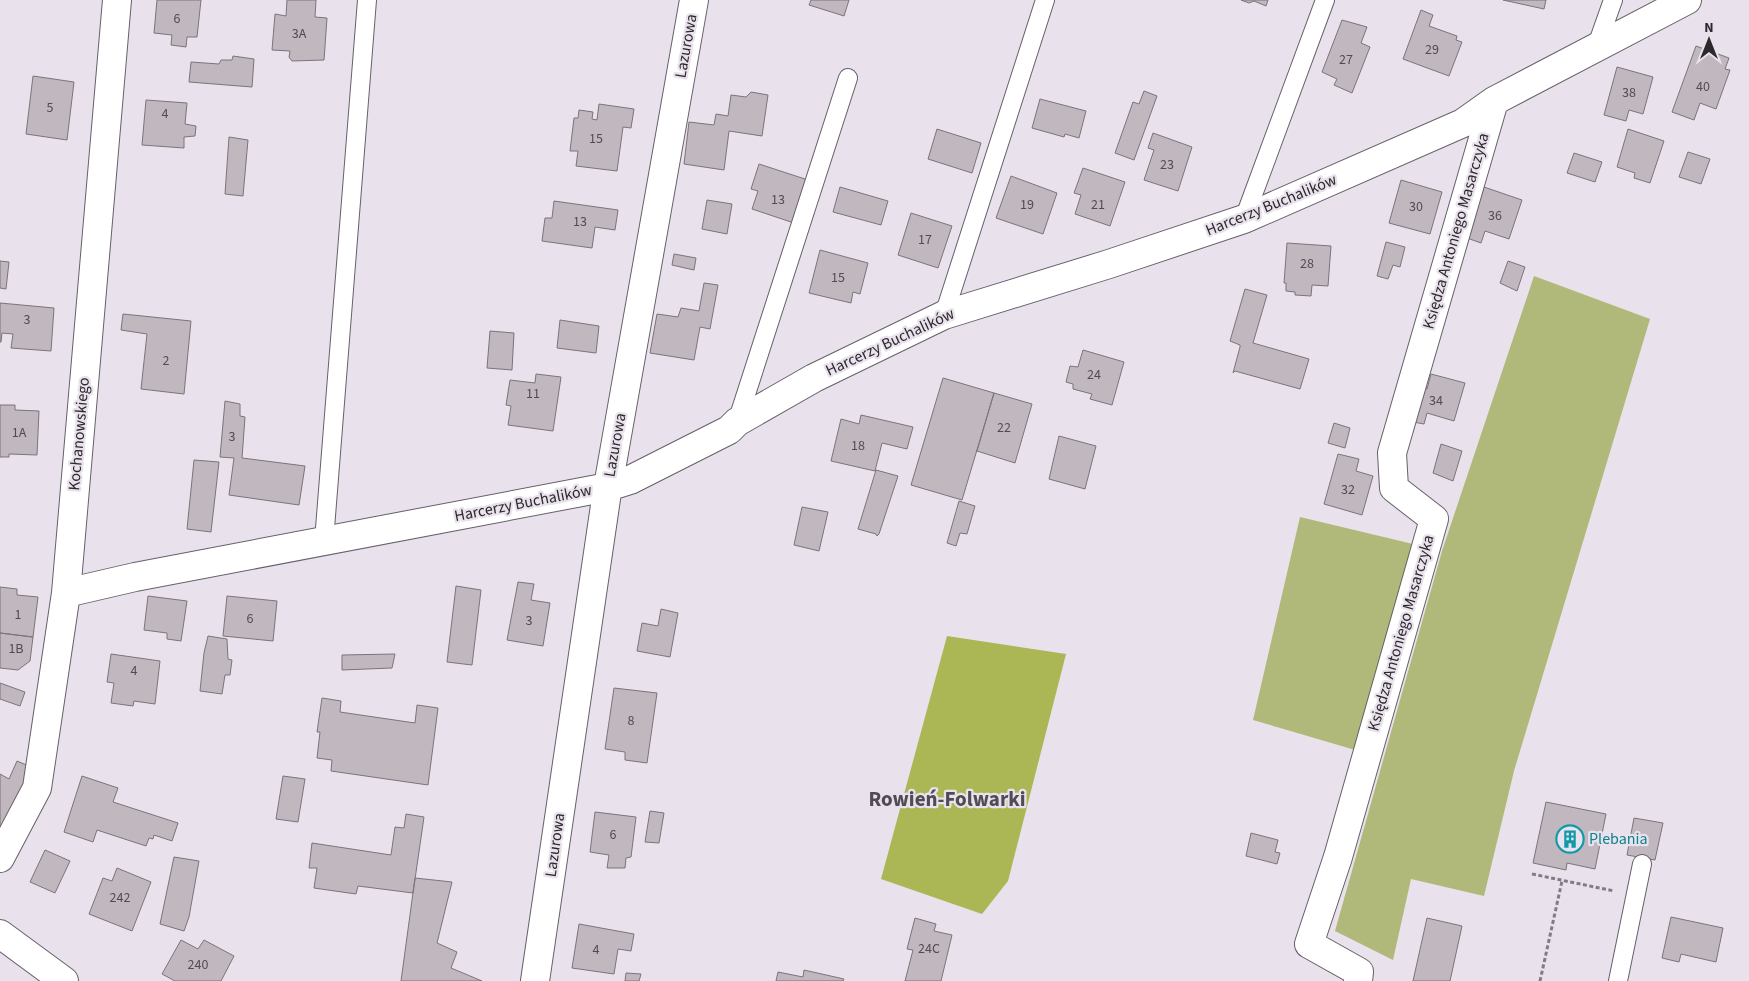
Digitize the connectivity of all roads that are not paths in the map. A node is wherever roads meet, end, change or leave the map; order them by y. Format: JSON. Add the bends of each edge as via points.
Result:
{"nodes":[{"id":1,"x":117,"y":0,"type":"edge"},
{"id":2,"x":366,"y":0,"type":"edge"},
{"id":3,"x":694,"y":0,"type":"edge"},
{"id":4,"x":1044,"y":0,"type":"edge"},
{"id":5,"x":1325,"y":0,"type":"edge"},
{"id":6,"x":1613,"y":0,"type":"edge"},
{"id":7,"x":1688,"y":0,"type":"edge"},
{"id":8,"x":1596,"y":48,"type":"junction"},
{"id":9,"x":848,"y":78,"type":"dead end"},
{"id":10,"x":1494,"y":100,"type":"junction"},
{"id":11,"x":1244,"y":219,"type":"junction"},
{"id":12,"x":944,"y":315,"type":"junction"},
{"id":13,"x":737,"y":422,"type":"junction"},
{"id":14,"x":608,"y":487,"type":"junction"},
{"id":15,"x":324,"y":541,"type":"junction"},
{"id":16,"x":66,"y":592,"type":"junction"},
{"id":17,"x":0,"y":858,"type":"edge"},
{"id":18,"x":1642,"y":864,"type":"dead end"},
{"id":19,"x":0,"y":934,"type":"edge"},
{"id":20,"x":64,"y":981,"type":"edge"},
{"id":21,"x":535,"y":981,"type":"edge"},
{"id":22,"x":1358,"y":981,"type":"edge"},
{"id":23,"x":1618,"y":981,"type":"edge"}],
"edges":[{"from":1,"to":16,"type":"street","name":"Kochanowskiego"},
{"from":2,"to":15,"type":"lane"},
{"from":3,"to":14,"type":"street","name":"Lazurowa"},
{"from":4,"to":12,"type":"lane"},
{"from":5,"to":11,"type":"lane"},
{"from":6,"to":8,"type":"lane"},
{"from":7,"to":8,"type":"street","name":"Harcerzy Buchalików"},
{"from":8,"to":10,"type":"street","name":"Harcerzy Buchalików"},
{"from":9,"to":13,"type":"lane"},
{"from":10,"to":11,"type":"street","name":"Harcerzy Buchalików","via":[[1463,123]]},
{"from":10,"to":22,"type":"street","name":"Księdza Antoniego Masarczyka","via":[[1392,453],[1394,488],[1434,519],[1338,857],[1309,944],[1359,972]]},
{"from":11,"to":12,"type":"street","name":"Harcerzy Buchalików"},
{"from":12,"to":13,"type":"street","name":"Harcerzy Buchalików","via":[[814,378]]},
{"from":13,"to":14,"type":"street","name":"Harcerzy Buchalików","via":[[728,430],[638,476]]},
{"from":14,"to":15,"type":"street","name":"Harcerzy Buchalików"},
{"from":14,"to":21,"type":"street","name":"Lazurowa"},
{"from":15,"to":16,"type":"street","name":"Harcerzy Buchalików"},
{"from":16,"to":17,"type":"street","name":"Kochanowskiego","via":[[37,788]]},
{"from":18,"to":23,"type":"lane"},
{"from":19,"to":20,"type":"street"}]}
